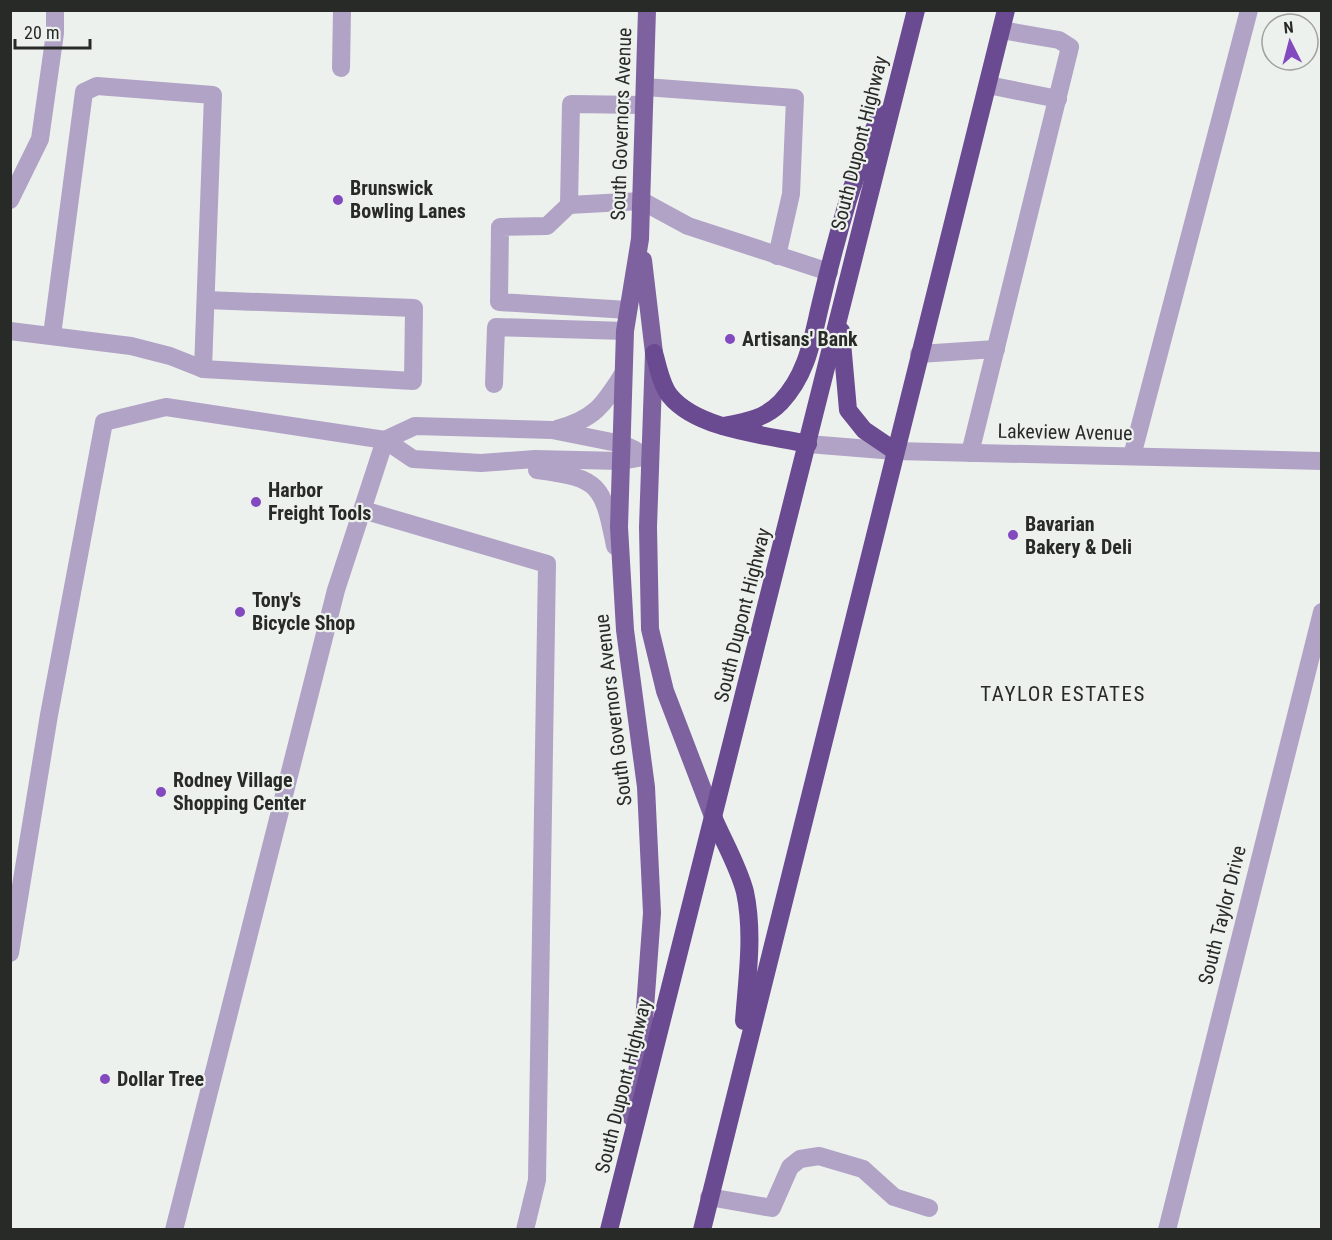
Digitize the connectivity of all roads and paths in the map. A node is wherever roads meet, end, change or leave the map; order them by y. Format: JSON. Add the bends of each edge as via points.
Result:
{"nodes":[{"id":1,"x":55,"y":10,"type":"edge"},
{"id":2,"x":342,"y":10,"type":"edge"},
{"id":3,"x":647,"y":10,"type":"edge"},
{"id":4,"x":1006,"y":10,"type":"edge"},
{"id":5,"x":1249,"y":10,"type":"edge"},
{"id":6,"x":913,"y":19,"type":"edge"},
{"id":7,"x":1001,"y":30,"type":"junction"},
{"id":8,"x":341,"y":68,"type":"dead end"},
{"id":9,"x":988,"y":85,"type":"junction"},
{"id":10,"x":645,"y":96,"type":"junction"},
{"id":11,"x":1058,"y":99,"type":"junction"},
{"id":12,"x":10,"y":200,"type":"edge"},
{"id":13,"x":642,"y":201,"type":"junction"},
{"id":14,"x":569,"y":205,"type":"junction"},
{"id":15,"x":640,"y":239,"type":"junction"},
{"id":16,"x":777,"y":256,"type":"junction"},
{"id":17,"x":829,"y":272,"type":"junction"},
{"id":18,"x":206,"y":300,"type":"junction"},
{"id":19,"x":628,"y":310,"type":"junction"},
{"id":20,"x":840,"y":313,"type":"junction"},
{"id":21,"x":10,"y":331,"type":"edge"},
{"id":22,"x":625,"y":331,"type":"junction"},
{"id":23,"x":52,"y":335,"type":"junction"},
{"id":24,"x":996,"y":349,"type":"junction"},
{"id":25,"x":654,"y":353,"type":"junction"},
{"id":26,"x":919,"y":354,"type":"junction"},
{"id":27,"x":203,"y":369,"type":"junction"},
{"id":28,"x":623,"y":374,"type":"junction"},
{"id":29,"x":494,"y":384,"type":"dead end"},
{"id":30,"x":723,"y":426,"type":"junction"},
{"id":31,"x":552,"y":430,"type":"junction"},
{"id":32,"x":385,"y":440,"type":"junction"},
{"id":33,"x":808,"y":444,"type":"junction"},
{"id":34,"x":895,"y":451,"type":"junction"},
{"id":35,"x":621,"y":452,"type":"junction"},
{"id":36,"x":970,"y":453,"type":"junction"},
{"id":37,"x":650,"y":456,"type":"junction"},
{"id":38,"x":1132,"y":456,"type":"junction"},
{"id":39,"x":1322,"y":460,"type":"edge"},
{"id":40,"x":481,"y":463,"type":"junction"},
{"id":41,"x":363,"y":510,"type":"junction"},
{"id":42,"x":622,"y":580,"type":"junction"},
{"id":43,"x":1322,"y":612,"type":"edge"},
{"id":44,"x":714,"y":819,"type":"junction"},
{"id":45,"x":10,"y":953,"type":"edge"},
{"id":46,"x":740,"y":1074,"type":"junction"},
{"id":47,"x":623,"y":1176,"type":"junction"},
{"id":48,"x":710,"y":1197,"type":"junction"},
{"id":49,"x":929,"y":1208,"type":"dead end"},
{"id":50,"x":174,"y":1230,"type":"edge"},
{"id":51,"x":525,"y":1230,"type":"edge"},
{"id":52,"x":609,"y":1230,"type":"edge"},
{"id":53,"x":702,"y":1230,"type":"edge"},
{"id":54,"x":1167,"y":1230,"type":"edge"}],
"edges":[{"from":1,"to":12,"type":"street","via":[[40,139]]},
{"from":2,"to":8,"type":"street"},
{"from":3,"to":10,"type":"main road","name":"South Governors Avenue"},
{"from":4,"to":7,"type":"highway"},
{"from":5,"to":38,"type":"street"},
{"from":6,"to":17,"type":"highway","via":[[849,199]]},
{"from":6,"to":20,"type":"highway","name":"South Dupont Highway"},
{"from":7,"to":9,"type":"highway"},
{"from":7,"to":11,"type":"street","via":[[1059,40],[1070,47]]},
{"from":9,"to":11,"type":"street"},
{"from":9,"to":26,"type":"highway"},
{"from":10,"to":13,"type":"main road","name":"South Governors Avenue"},
{"from":10,"to":14,"type":"street","via":[[571,104]]},
{"from":10,"to":16,"type":"street","via":[[795,98],[791,194]]},
{"from":11,"to":24,"type":"street"},
{"from":13,"to":14,"type":"street"},
{"from":13,"to":15,"type":"main road","name":"South Governors Avenue"},
{"from":13,"to":16,"type":"street","via":[[688,226]]},
{"from":14,"to":19,"type":"street","via":[[547,226],[500,227],[499,302]]},
{"from":15,"to":19,"type":"main road","name":"South Governors Avenue"},
{"from":15,"to":25,"type":"main road","name":"South Governors Avenue"},
{"from":16,"to":17,"type":"street"},
{"from":17,"to":30,"type":"highway","via":[[811,351],[792,388],[768,413],[753,421]]},
{"from":18,"to":23,"type":"street","via":[[213,95],[97,86],[84,92]]},
{"from":18,"to":27,"type":"street"},
{"from":18,"to":27,"type":"street","via":[[414,308],[413,381]]},
{"from":19,"to":22,"type":"main road","name":"South Governors Avenue"},
{"from":20,"to":33,"type":"highway","name":"South Dupont Highway"},
{"from":20,"to":34,"type":"highway","via":[[848,410],[864,430]]},
{"from":21,"to":23,"type":"street"},
{"from":22,"to":28,"type":"main road","name":"South Governors Avenue"},
{"from":22,"to":29,"type":"street","via":[[496,327]]},
{"from":23,"to":27,"type":"street","via":[[130,346]]},
{"from":24,"to":26,"type":"street"},
{"from":24,"to":36,"type":"street"},
{"from":25,"to":30,"type":"highway","via":[[669,395],[683,409]]},
{"from":25,"to":37,"type":"main road","name":"South Governors Avenue"},
{"from":26,"to":34,"type":"highway"},
{"from":28,"to":31,"type":"street","via":[[605,403],[588,418]]},
{"from":28,"to":35,"type":"main road","name":"South Governors Avenue"},
{"from":30,"to":33,"type":"highway"},
{"from":31,"to":32,"type":"street","via":[[415,426]]},
{"from":31,"to":35,"type":"street"},
{"from":32,"to":40,"type":"street","via":[[413,459]]},
{"from":32,"to":41,"type":"street"},
{"from":32,"to":45,"type":"street","via":[[166,407],[104,422],[49,715]]},
{"from":33,"to":34,"type":"street","name":"Lakeview Avenue"},
{"from":33,"to":44,"type":"highway","name":"South Dupont Highway"},
{"from":34,"to":36,"type":"street","name":"Lakeview Avenue"},
{"from":34,"to":46,"type":"highway"},
{"from":35,"to":37,"type":"street"},
{"from":35,"to":40,"type":"street"},
{"from":35,"to":42,"type":"main road","name":"South Governors Avenue"},
{"from":36,"to":38,"type":"street","name":"Lakeview Avenue"},
{"from":37,"to":44,"type":"main road","name":"South Governors Avenue","via":[[650,629],[665,691]]},
{"from":38,"to":39,"type":"street","name":"Lakeview Avenue"},
{"from":40,"to":42,"type":"street","via":[[576,476],[599,490],[609,515]]},
{"from":41,"to":50,"type":"street","via":[[336,590]]},
{"from":41,"to":51,"type":"street","via":[[547,564],[537,1180]]},
{"from":42,"to":47,"type":"main road","name":"South Governors Avenue","via":[[646,787],[652,914],[644,1022]]},
{"from":43,"to":54,"type":"street","name":"South Taylor Drive"},
{"from":44,"to":46,"type":"highway","via":[[744,889],[748,912],[750,944]]},
{"from":44,"to":47,"type":"highway","name":"South Dupont Highway"},
{"from":46,"to":48,"type":"highway"},
{"from":47,"to":52,"type":"highway","name":"South Dupont Highway"},
{"from":48,"to":49,"type":"street","via":[[772,1208],[790,1167],[800,1159],[819,1156],[863,1169],[883,1191]]},
{"from":48,"to":53,"type":"highway"}]}
